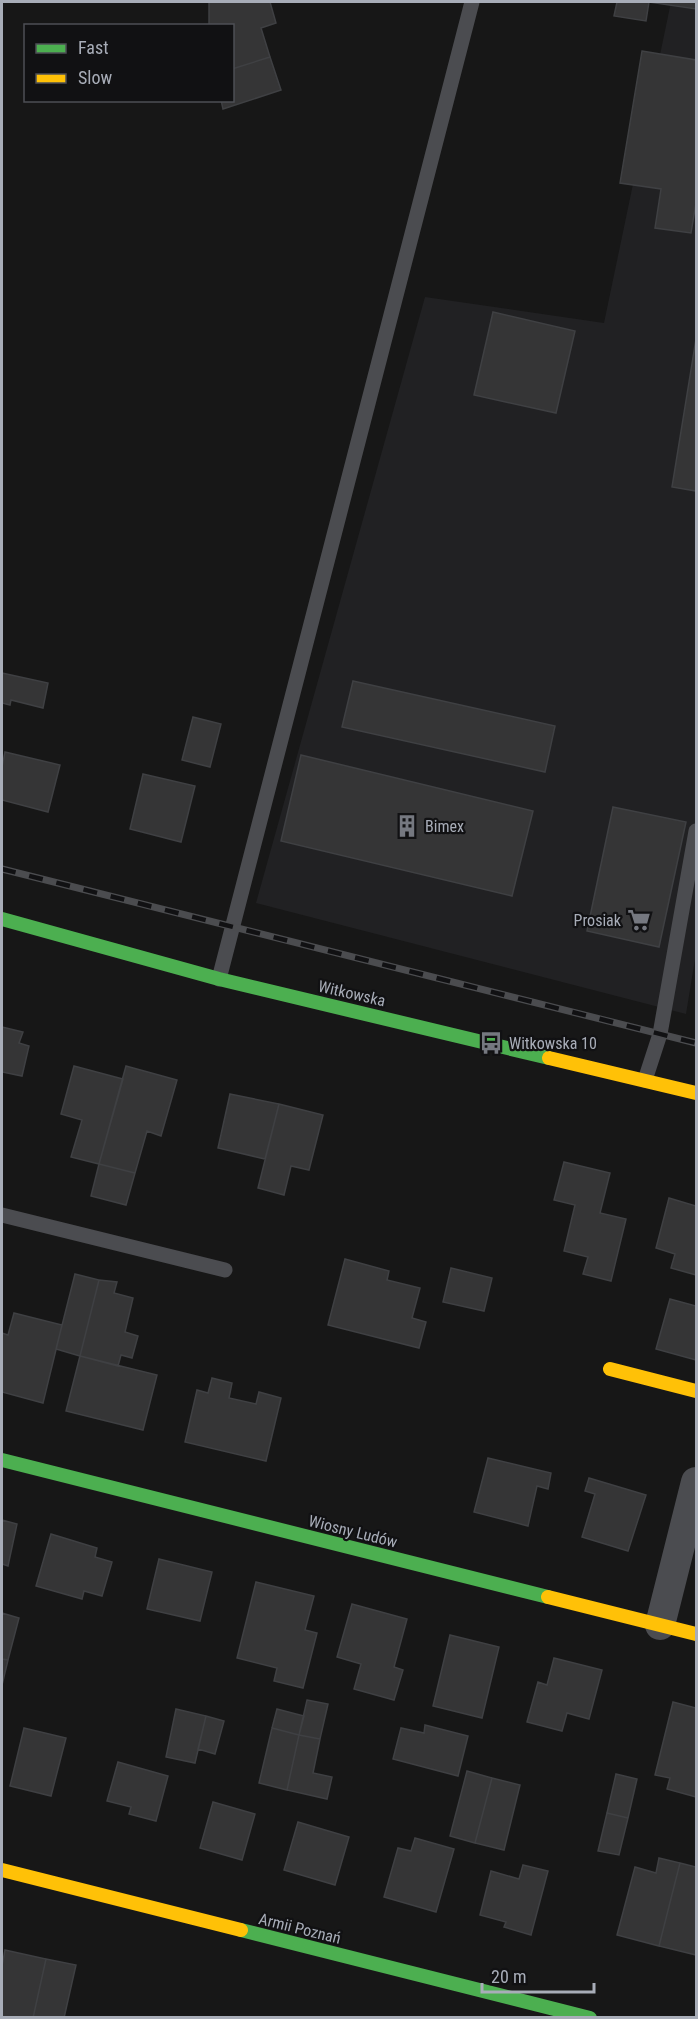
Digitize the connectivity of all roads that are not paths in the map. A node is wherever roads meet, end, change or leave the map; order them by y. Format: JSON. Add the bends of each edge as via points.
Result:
{"nodes":[{"id":1,"x":472,"y":2,"type":"edge"},
{"id":2,"x":696,"y":831,"type":"edge"},
{"id":3,"x":2,"y":919,"type":"edge"},
{"id":4,"x":219,"y":979,"type":"junction"},
{"id":5,"x":645,"y":1080,"type":"junction"},
{"id":6,"x":696,"y":1093,"type":"edge"},
{"id":7,"x":2,"y":1215,"type":"edge"},
{"id":8,"x":225,"y":1270,"type":"dead end"},
{"id":9,"x":610,"y":1369,"type":"dead end"},
{"id":10,"x":696,"y":1390,"type":"edge"},
{"id":11,"x":2,"y":1460,"type":"edge"},
{"id":12,"x":696,"y":1482,"type":"edge"},
{"id":13,"x":660,"y":1625,"type":"junction"},
{"id":14,"x":696,"y":1634,"type":"edge"},
{"id":15,"x":2,"y":1870,"type":"edge"},
{"id":16,"x":590,"y":2018,"type":"edge"}],
"edges":[{"from":1,"to":4,"type":"lane"},
{"from":2,"to":5,"type":"lane","via":[[660,1034]]},
{"from":3,"to":4,"type":"street","name":"Witkowska"},
{"from":4,"to":5,"type":"street","name":"Witkowska"},
{"from":5,"to":6,"type":"street","name":"Witkowska"},
{"from":7,"to":8,"type":"lane"},
{"from":9,"to":10,"type":"street"},
{"from":11,"to":13,"type":"street","name":"Wiosny Ludów"},
{"from":12,"to":13,"type":"street"},
{"from":13,"to":14,"type":"street","name":"Wiosny Ludów"},
{"from":15,"to":16,"type":"street","name":"Armii Poznań"}]}
